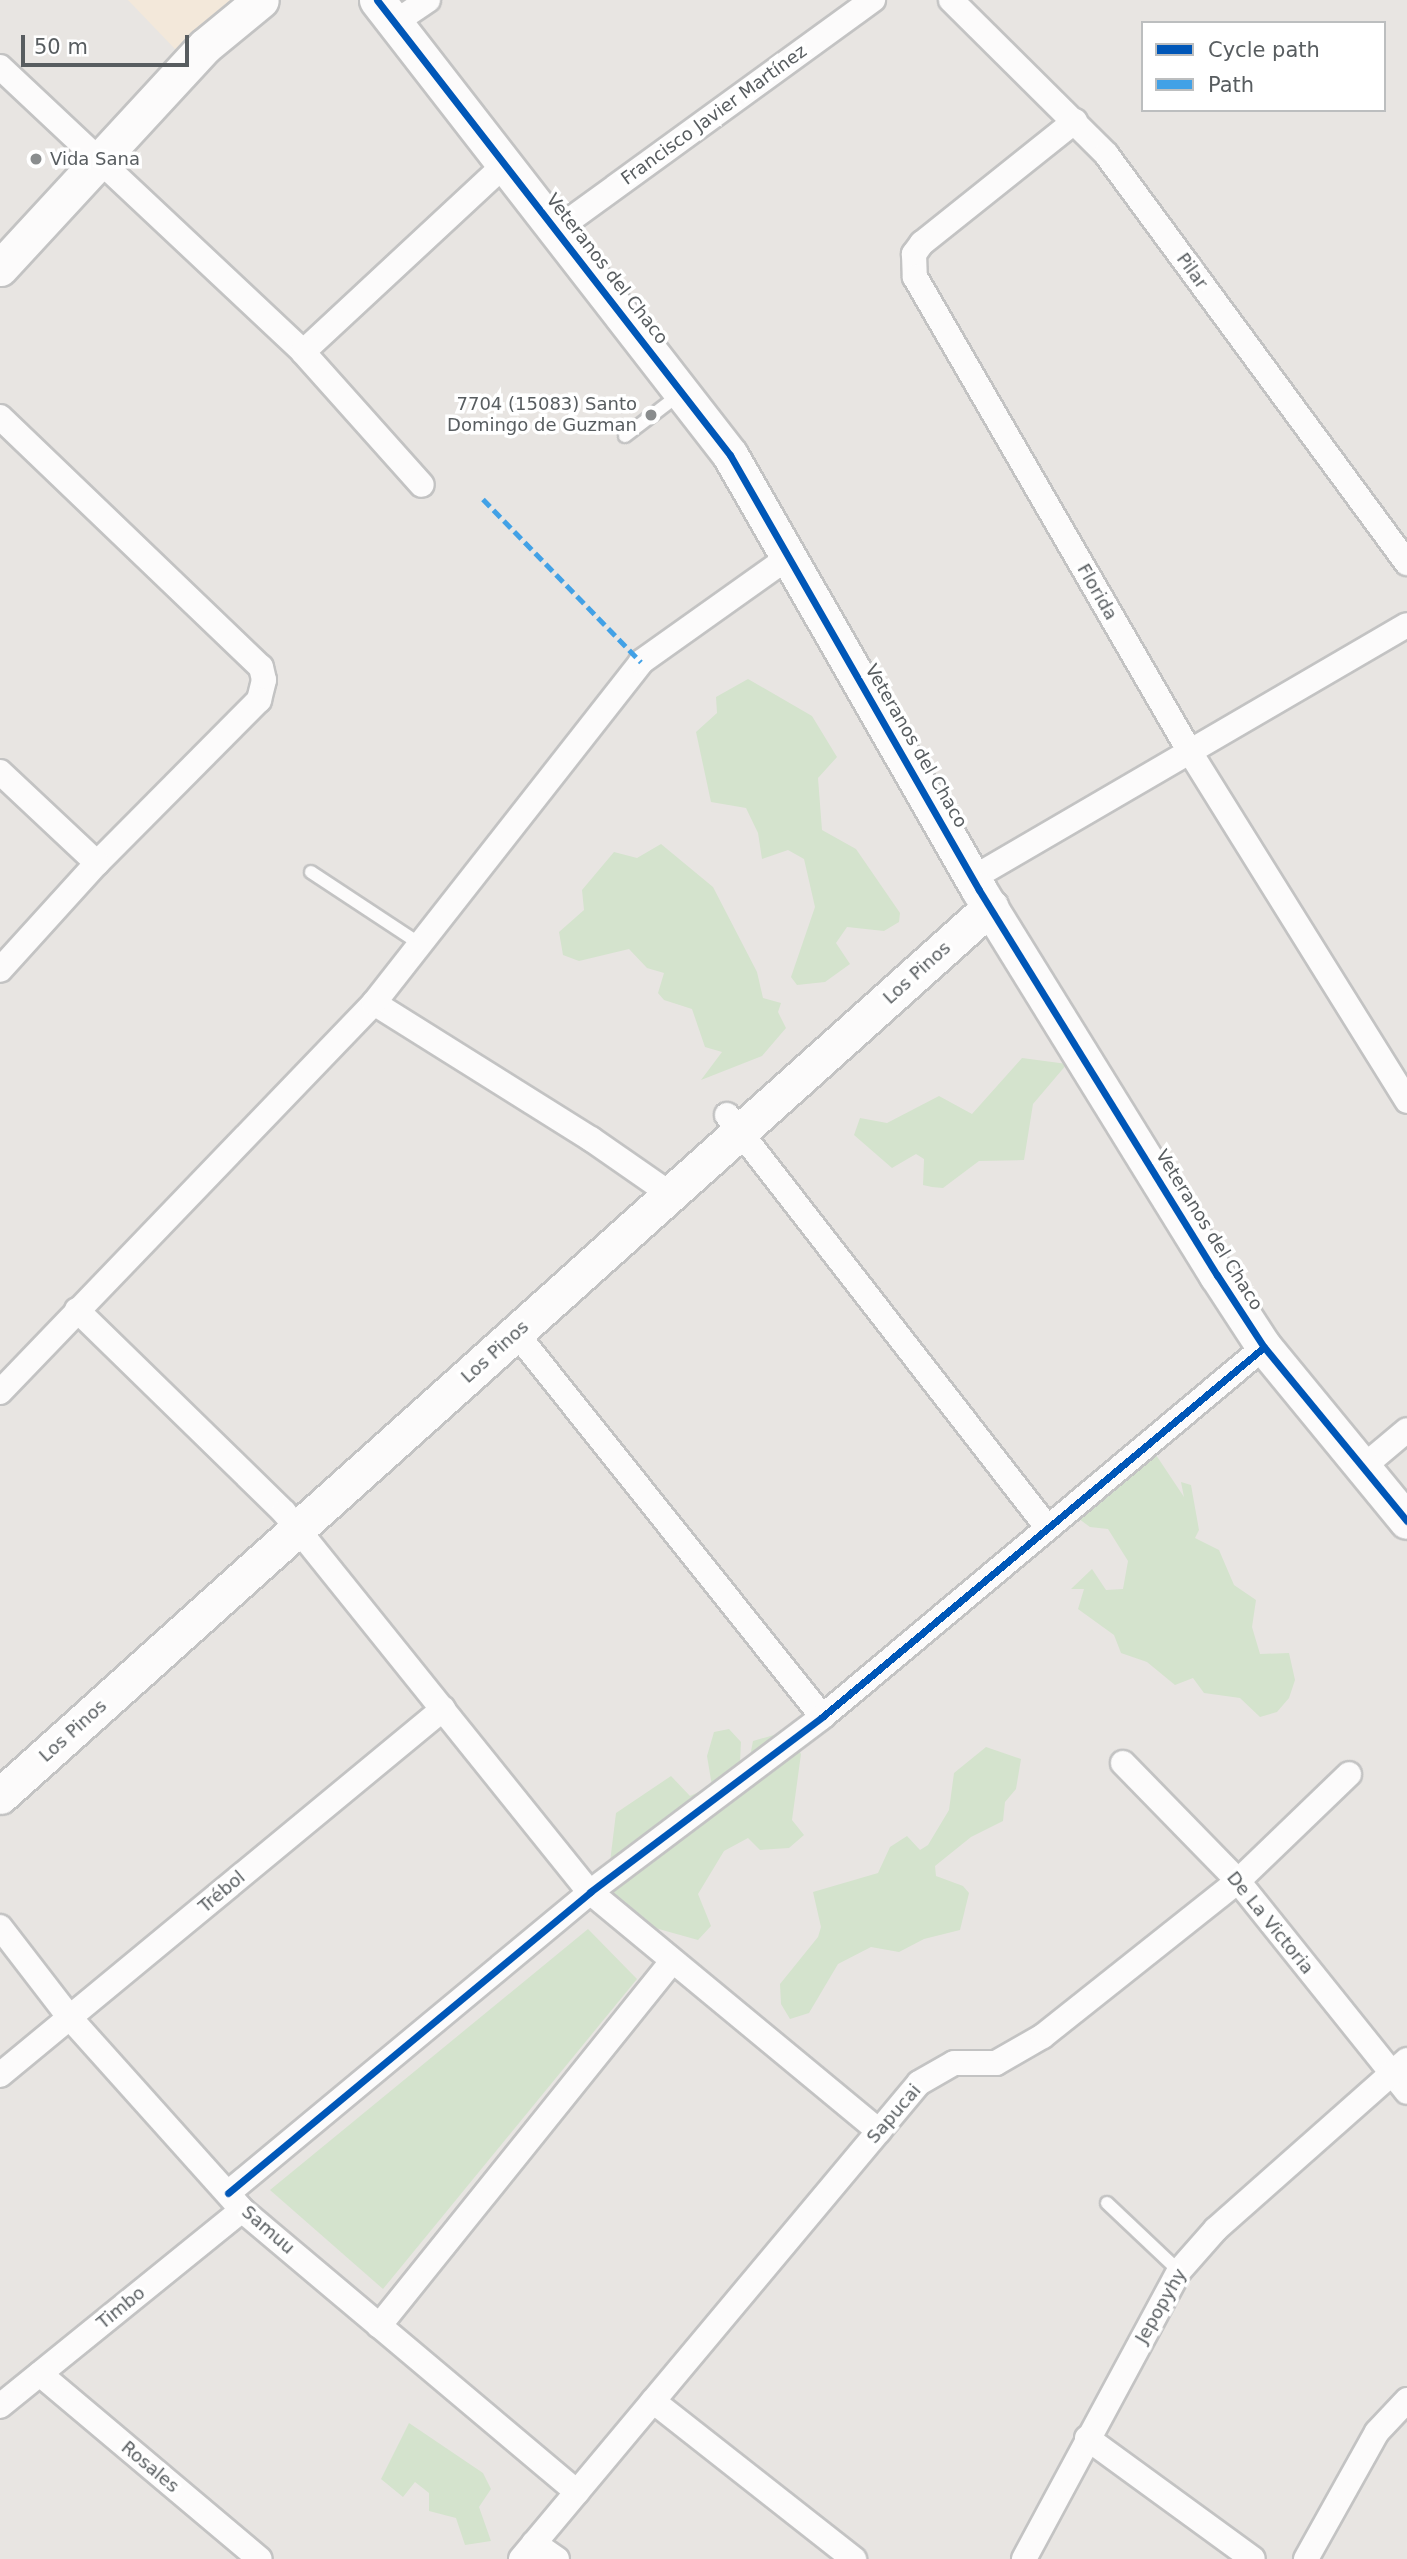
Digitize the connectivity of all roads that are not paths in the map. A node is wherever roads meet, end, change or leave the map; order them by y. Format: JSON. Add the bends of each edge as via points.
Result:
{"nodes":[{"id":1,"x":261,"y":0,"type":"edge"},
{"id":2,"x":428,"y":0,"type":"edge"},
{"id":3,"x":873,"y":0,"type":"edge"},
{"id":4,"x":951,"y":0,"type":"edge"},
{"id":5,"x":385,"y":12,"type":"edge"},
{"id":6,"x":0,"y":68,"type":"edge"},
{"id":7,"x":1076,"y":121,"type":"junction"},
{"id":8,"x":99,"y":157,"type":"junction"},
{"id":9,"x":505,"y":164,"type":"junction"},
{"id":10,"x":555,"y":230,"type":"junction"},
{"id":11,"x":0,"y":268,"type":"edge"},
{"id":12,"x":303,"y":352,"type":"junction"},
{"id":13,"x":683,"y":392,"type":"junction"},
{"id":14,"x":0,"y":417,"type":"edge"},
{"id":15,"x":625,"y":436,"type":"dead end"},
{"id":16,"x":422,"y":485,"type":"dead end"},
{"id":17,"x":790,"y":556,"type":"junction"},
{"id":18,"x":1407,"y":563,"type":"edge"},
{"id":19,"x":1407,"y":625,"type":"edge"},
{"id":20,"x":1190,"y":752,"type":"junction"},
{"id":21,"x":0,"y":772,"type":"edge"},
{"id":22,"x":97,"y":863,"type":"junction"},
{"id":23,"x":311,"y":872,"type":"dead end"},
{"id":24,"x":980,"y":892,"type":"junction"},
{"id":25,"x":420,"y":944,"type":"junction"},
{"id":26,"x":0,"y":970,"type":"edge"},
{"id":27,"x":374,"y":1003,"type":"junction"},
{"id":28,"x":1407,"y":1101,"type":"edge"},
{"id":29,"x":733,"y":1124,"type":"junction"},
{"id":30,"x":661,"y":1188,"type":"junction"},
{"id":31,"x":77,"y":1310,"type":"junction"},
{"id":32,"x":516,"y":1333,"type":"junction"},
{"id":33,"x":1264,"y":1348,"type":"junction"},
{"id":34,"x":0,"y":1392,"type":"edge"},
{"id":35,"x":1407,"y":1430,"type":"edge"},
{"id":36,"x":1363,"y":1467,"type":"junction"},
{"id":37,"x":291,"y":1520,"type":"junction"},
{"id":38,"x":1407,"y":1521,"type":"edge"},
{"id":39,"x":1047,"y":1527,"type":"junction"},
{"id":40,"x":443,"y":1709,"type":"junction"},
{"id":41,"x":822,"y":1717,"type":"junction"},
{"id":42,"x":1123,"y":1763,"type":"dead end"},
{"id":43,"x":0,"y":1766,"type":"edge"},
{"id":44,"x":1349,"y":1774,"type":"dead end"},
{"id":45,"x":0,"y":1796,"type":"edge"},
{"id":46,"x":1238,"y":1881,"type":"junction"},
{"id":47,"x":590,"y":1892,"type":"junction"},
{"id":48,"x":0,"y":1927,"type":"edge"},
{"id":49,"x":671,"y":1963,"type":"junction"},
{"id":50,"x":70,"y":2018,"type":"junction"},
{"id":51,"x":1402,"y":2075,"type":"edge"},
{"id":52,"x":0,"y":2076,"type":"edge"},
{"id":53,"x":879,"y":2131,"type":"junction"},
{"id":54,"x":235,"y":2201,"type":"junction"},
{"id":55,"x":1107,"y":2203,"type":"dead end"},
{"id":56,"x":1179,"y":2271,"type":"junction"},
{"id":57,"x":379,"y":2326,"type":"junction"},
{"id":58,"x":40,"y":2374,"type":"junction"},
{"id":59,"x":1407,"y":2400,"type":"edge"},
{"id":60,"x":653,"y":2401,"type":"junction"},
{"id":61,"x":0,"y":2406,"type":"edge"},
{"id":62,"x":1087,"y":2438,"type":"junction"},
{"id":63,"x":577,"y":2492,"type":"junction"},
{"id":64,"x":528,"y":2551,"type":"edge"},
{"id":65,"x":260,"y":2559,"type":"edge"},
{"id":66,"x":557,"y":2559,"type":"edge"},
{"id":67,"x":854,"y":2559,"type":"edge"},
{"id":68,"x":1024,"y":2559,"type":"edge"},
{"id":69,"x":1253,"y":2559,"type":"edge"},
{"id":70,"x":1306,"y":2559,"type":"edge"}],
"edges":[{"from":1,"to":8,"type":"street","via":[[205,46]]},
{"from":2,"to":5,"type":"street"},
{"from":3,"to":10,"type":"street","name":"Francisco Javier Martínez"},
{"from":4,"to":7,"type":"street","name":"Pilar"},
{"from":5,"to":9,"type":"street","name":"Veteranos del Chaco"},
{"from":6,"to":8,"type":"street"},
{"from":7,"to":18,"type":"street","name":"Pilar","via":[[1106,154]]},
{"from":7,"to":20,"type":"street","name":"Florida","via":[[922,243],[912,264],[915,277]]},
{"from":8,"to":11,"type":"street"},
{"from":8,"to":12,"type":"street"},
{"from":9,"to":10,"type":"street","name":"Veteranos del Chaco"},
{"from":9,"to":12,"type":"street"},
{"from":10,"to":13,"type":"street","name":"Veteranos del Chaco"},
{"from":12,"to":16,"type":"street"},
{"from":13,"to":15,"type":"lane"},
{"from":13,"to":17,"type":"street","name":"Veteranos del Chaco","via":[[730,455]]},
{"from":14,"to":22,"type":"street","via":[[263,672],[259,700]]},
{"from":17,"to":24,"type":"street","name":"Veteranos del Chaco"},
{"from":17,"to":25,"type":"street","via":[[641,662]]},
{"from":19,"to":20,"type":"street","name":"Los Pinos"},
{"from":20,"to":24,"type":"street","name":"Los Pinos"},
{"from":20,"to":28,"type":"street","name":"Florida"},
{"from":21,"to":22,"type":"street"},
{"from":22,"to":26,"type":"street"},
{"from":23,"to":25,"type":"lane"},
{"from":24,"to":29,"type":"street","name":"Los Pinos"},
{"from":24,"to":33,"type":"street","name":"Veteranos del Chaco"},
{"from":25,"to":27,"type":"street"},
{"from":27,"to":30,"type":"street"},
{"from":27,"to":31,"type":"street"},
{"from":29,"to":30,"type":"street","name":"Los Pinos"},
{"from":29,"to":39,"type":"street"},
{"from":30,"to":32,"type":"street","name":"Los Pinos"},
{"from":30,"to":37,"type":"street"},
{"from":31,"to":34,"type":"street"},
{"from":31,"to":37,"type":"street"},
{"from":32,"to":37,"type":"street","name":"Los Pinos"},
{"from":32,"to":41,"type":"street"},
{"from":33,"to":36,"type":"street","name":"Veteranos del Chaco"},
{"from":33,"to":39,"type":"street","name":"Timbo"},
{"from":35,"to":36,"type":"street"},
{"from":36,"to":38,"type":"street","name":"Veteranos del Chaco"},
{"from":37,"to":40,"type":"street"},
{"from":37,"to":43,"type":"street"},
{"from":37,"to":45,"type":"street","name":"Los Pinos"},
{"from":39,"to":41,"type":"street","name":"Timbo"},
{"from":40,"to":47,"type":"street"},
{"from":40,"to":50,"type":"street","name":"Trébol"},
{"from":41,"to":47,"type":"street","name":"Timbo"},
{"from":42,"to":46,"type":"street","name":"De La Victoria"},
{"from":44,"to":46,"type":"street","name":"Sapucai"},
{"from":46,"to":51,"type":"street","name":"De La Victoria"},
{"from":46,"to":53,"type":"street","name":"Sapucai","via":[[1043,2036],[996,2063],[940,2067],[919,2083]]},
{"from":47,"to":49,"type":"street"},
{"from":47,"to":54,"type":"street","name":"Timbo"},
{"from":48,"to":50,"type":"street","name":"Samuu"},
{"from":49,"to":53,"type":"street"},
{"from":49,"to":57,"type":"street"},
{"from":50,"to":52,"type":"street","name":"Trébol"},
{"from":50,"to":54,"type":"street","name":"Samuu"},
{"from":51,"to":56,"type":"street","name":"Jepopyhy","via":[[1216,2229]]},
{"from":53,"to":60,"type":"street","name":"Sapucai"},
{"from":54,"to":57,"type":"street","name":"Samuu"},
{"from":54,"to":58,"type":"street","name":"Timbo"},
{"from":55,"to":56,"type":"lane"},
{"from":56,"to":62,"type":"street","name":"Jepopyhy"},
{"from":57,"to":63,"type":"street","name":"Samuu"},
{"from":58,"to":61,"type":"street","name":"Timbo"},
{"from":58,"to":65,"type":"street","name":"Rosales"},
{"from":59,"to":70,"type":"street","via":[[1377,2432]]},
{"from":60,"to":63,"type":"street","name":"Sapucai"},
{"from":60,"to":67,"type":"street"},
{"from":62,"to":68,"type":"street","name":"Jepopyhy"},
{"from":62,"to":69,"type":"street"},
{"from":63,"to":64,"type":"street","name":"Sapucai"},
{"from":64,"to":66,"type":"street"}]}
